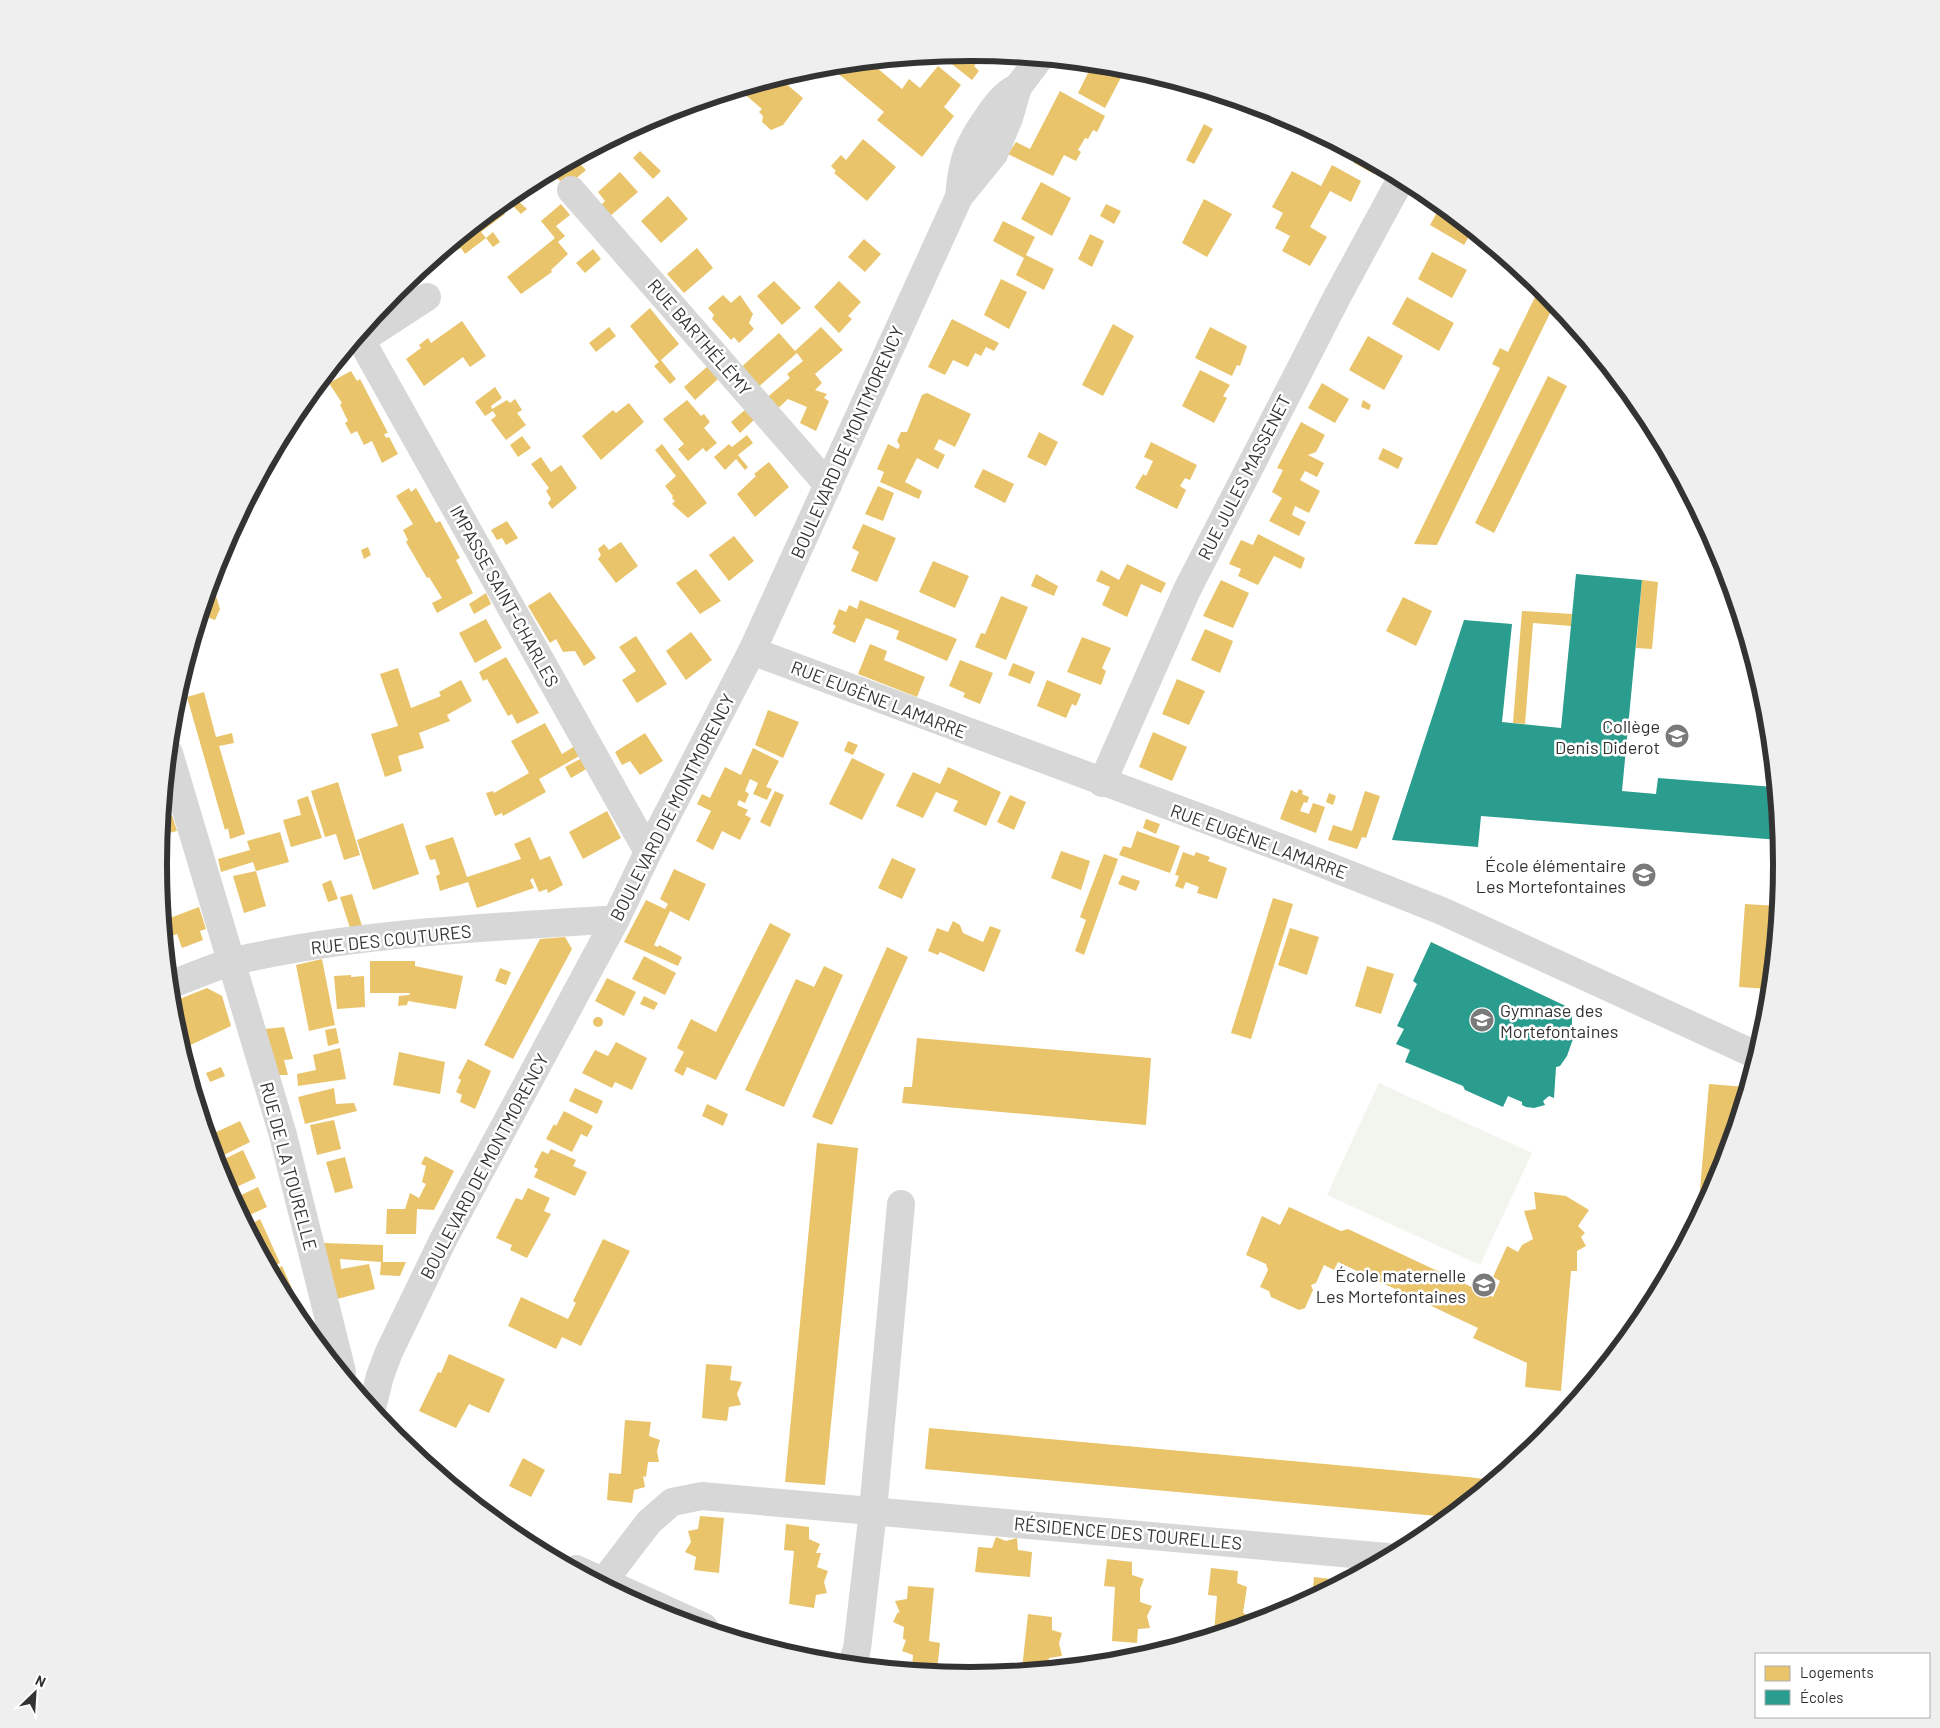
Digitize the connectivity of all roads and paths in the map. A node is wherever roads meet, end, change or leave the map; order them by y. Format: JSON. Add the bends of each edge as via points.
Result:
{"nodes":[{"id":1,"x":1035,"y":64,"type":"edge"},
{"id":2,"x":1398,"y":186,"type":"edge"},
{"id":3,"x":571,"y":190,"type":"dead end"},
{"id":4,"x":427,"y":297,"type":"dead end"},
{"id":5,"x":363,"y":339,"type":"edge"},
{"id":6,"x":361,"y":341,"type":"edge"},
{"id":7,"x":828,"y":485,"type":"junction"},
{"id":8,"x":752,"y":651,"type":"junction"},
{"id":9,"x":174,"y":764,"type":"edge"},
{"id":10,"x":1102,"y":783,"type":"junction"},
{"id":11,"x":648,"y":852,"type":"junction"},
{"id":12,"x":616,"y":919,"type":"junction"},
{"id":13,"x":232,"y":962,"type":"junction"},
{"id":14,"x":176,"y":983,"type":"edge"},
{"id":15,"x":1750,"y":1052,"type":"edge"},
{"id":16,"x":901,"y":1204,"type":"dead end"},
{"id":17,"x":339,"y":1360,"type":"edge"},
{"id":18,"x":374,"y":1401,"type":"edge"},
{"id":19,"x":873,"y":1511,"type":"junction"},
{"id":20,"x":1374,"y":1557,"type":"edge"},
{"id":21,"x":605,"y":1579,"type":"edge"},
{"id":22,"x":854,"y":1658,"type":"edge"}],
"edges":[{"from":1,"to":7,"type":"street","name":"BOULEVARD DE MONTMORENCY","via":[[1018,87],[1006,93],[971,140],[962,168],[958,197]]},
{"from":2,"to":10,"type":"street","name":"RUE JULES MASSENET","via":[[1337,297],[1187,590]]},
{"from":3,"to":7,"type":"street","name":"RUE BARTHÉLÉMY"},
{"from":4,"to":5,"type":"street","name":"IMPASSE SAINT-CHARLES"},
{"from":6,"to":11,"type":"street","name":"IMPASSE SAINT-CHARLES"},
{"from":7,"to":8,"type":"street","name":"BOULEVARD DE MONTMORENCY"},
{"from":8,"to":10,"type":"street","name":"RUE EUGÈNE LAMARRE"},
{"from":8,"to":11,"type":"street","name":"BOULEVARD DE MONTMORENCY"},
{"from":9,"to":13,"type":"street","name":"RUE DE LA TOURELLE"},
{"from":10,"to":15,"type":"street","name":"RUE EUGÈNE LAMARRE","via":[[1290,851],[1442,912]]},
{"from":11,"to":12,"type":"street","name":"BOULEVARD DE MONTMORENCY"},
{"from":12,"to":13,"type":"street","name":"RUE DES COUTURES","via":[[400,936],[296,949]]},
{"from":12,"to":18,"type":"street","name":"BOULEVARD DE MONTMORENCY","via":[[443,1240],[389,1352]]},
{"from":13,"to":14,"type":"street","name":"RUE DES COUTURES"},
{"from":13,"to":17,"type":"street","name":"RUE DE LA TOURELLE","via":[[283,1135]]},
{"from":16,"to":19,"type":"street"},
{"from":19,"to":20,"type":"street","name":"RÉSIDENCE DES TOURELLES"},
{"from":19,"to":21,"type":"street","name":"RÉSIDENCE DES TOURELLES","via":[[702,1496],[672,1502],[649,1522]]},
{"from":19,"to":22,"type":"street"}]}
